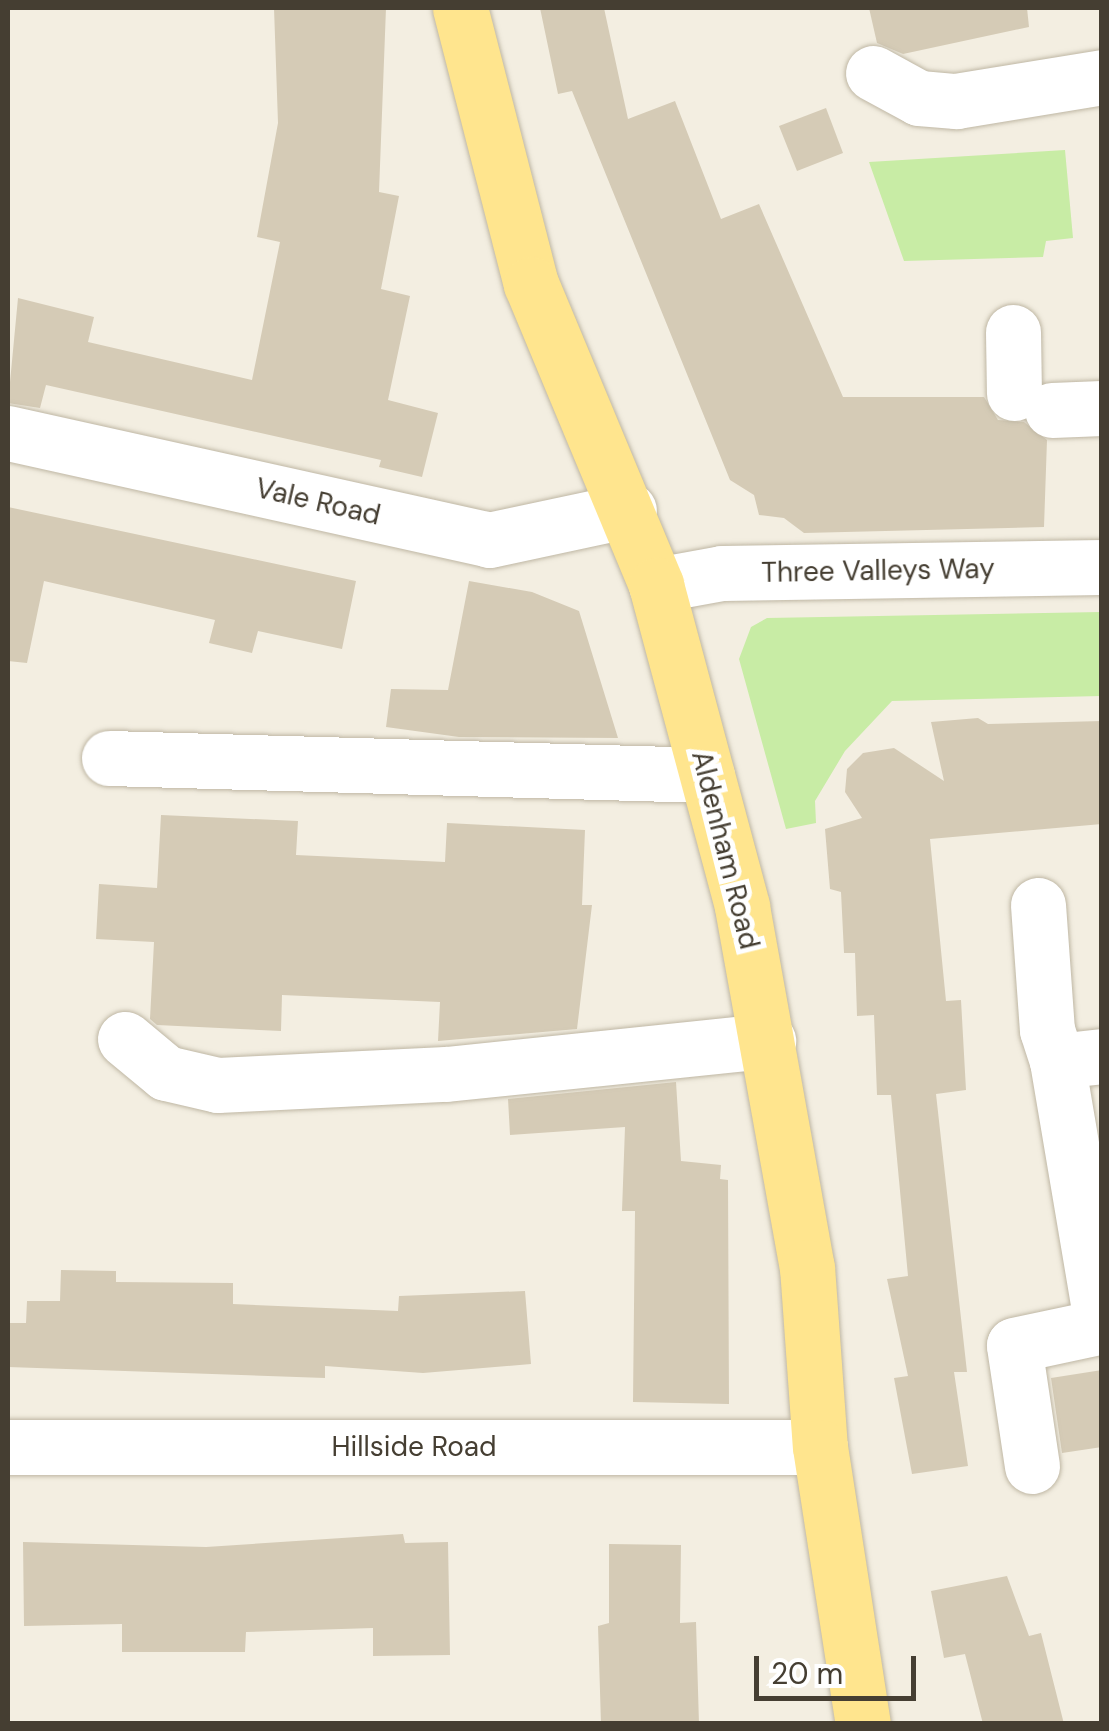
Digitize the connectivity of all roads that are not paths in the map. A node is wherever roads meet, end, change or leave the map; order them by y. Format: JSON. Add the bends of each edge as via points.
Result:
{"nodes":[{"id":1,"x":460,"y":8,"type":"edge"},
{"id":2,"x":872,"y":73,"type":"dead end"},
{"id":3,"x":1102,"y":77,"type":"edge"},
{"id":4,"x":1013,"y":332,"type":"dead end"},
{"id":5,"x":1056,"y":404,"type":"edge"},
{"id":6,"x":8,"y":433,"type":"edge"},
{"id":7,"x":628,"y":510,"type":"junction"},
{"id":8,"x":1102,"y":567,"type":"edge"},
{"id":9,"x":656,"y":585,"type":"junction"},
{"id":10,"x":110,"y":758,"type":"dead end"},
{"id":11,"x":707,"y":776,"type":"junction"},
{"id":12,"x":1038,"y":905,"type":"dead end"},
{"id":13,"x":125,"y":1039,"type":"dead end"},
{"id":14,"x":768,"y":1041,"type":"junction"},
{"id":15,"x":1079,"y":1059,"type":"edge"},
{"id":16,"x":1100,"y":1327,"type":"edge"},
{"id":17,"x":8,"y":1447,"type":"edge"},
{"id":18,"x":820,"y":1448,"type":"junction"},
{"id":19,"x":1032,"y":1466,"type":"dead end"},
{"id":20,"x":862,"y":1724,"type":"edge"}],
"edges":[{"from":1,"to":7,"type":"main road","name":"Aldenham Road","via":[[531,284]]},
{"from":2,"to":3,"type":"street","via":[[920,98],[994,98]]},
{"from":4,"to":5,"type":"street"},
{"from":6,"to":7,"type":"street","name":"Vale Road","via":[[489,540]]},
{"from":7,"to":9,"type":"main road","name":"Aldenham Road"},
{"from":8,"to":9,"type":"street","name":"Three Valleys Way","via":[[722,573]]},
{"from":9,"to":11,"type":"main road","name":"Aldenham Road"},
{"from":10,"to":11,"type":"street"},
{"from":11,"to":14,"type":"main road","name":"Aldenham Road"},
{"from":12,"to":15,"type":"street"},
{"from":13,"to":14,"type":"street","via":[[166,1072],[218,1085],[446,1074]]},
{"from":14,"to":18,"type":"main road","name":"Aldenham Road","via":[[806,1268]]},
{"from":15,"to":16,"type":"street"},
{"from":16,"to":19,"type":"street","via":[[1014,1345]]},
{"from":17,"to":18,"type":"street","name":"Hillside Road"},
{"from":18,"to":20,"type":"main road","name":"Aldenham Road"}]}
